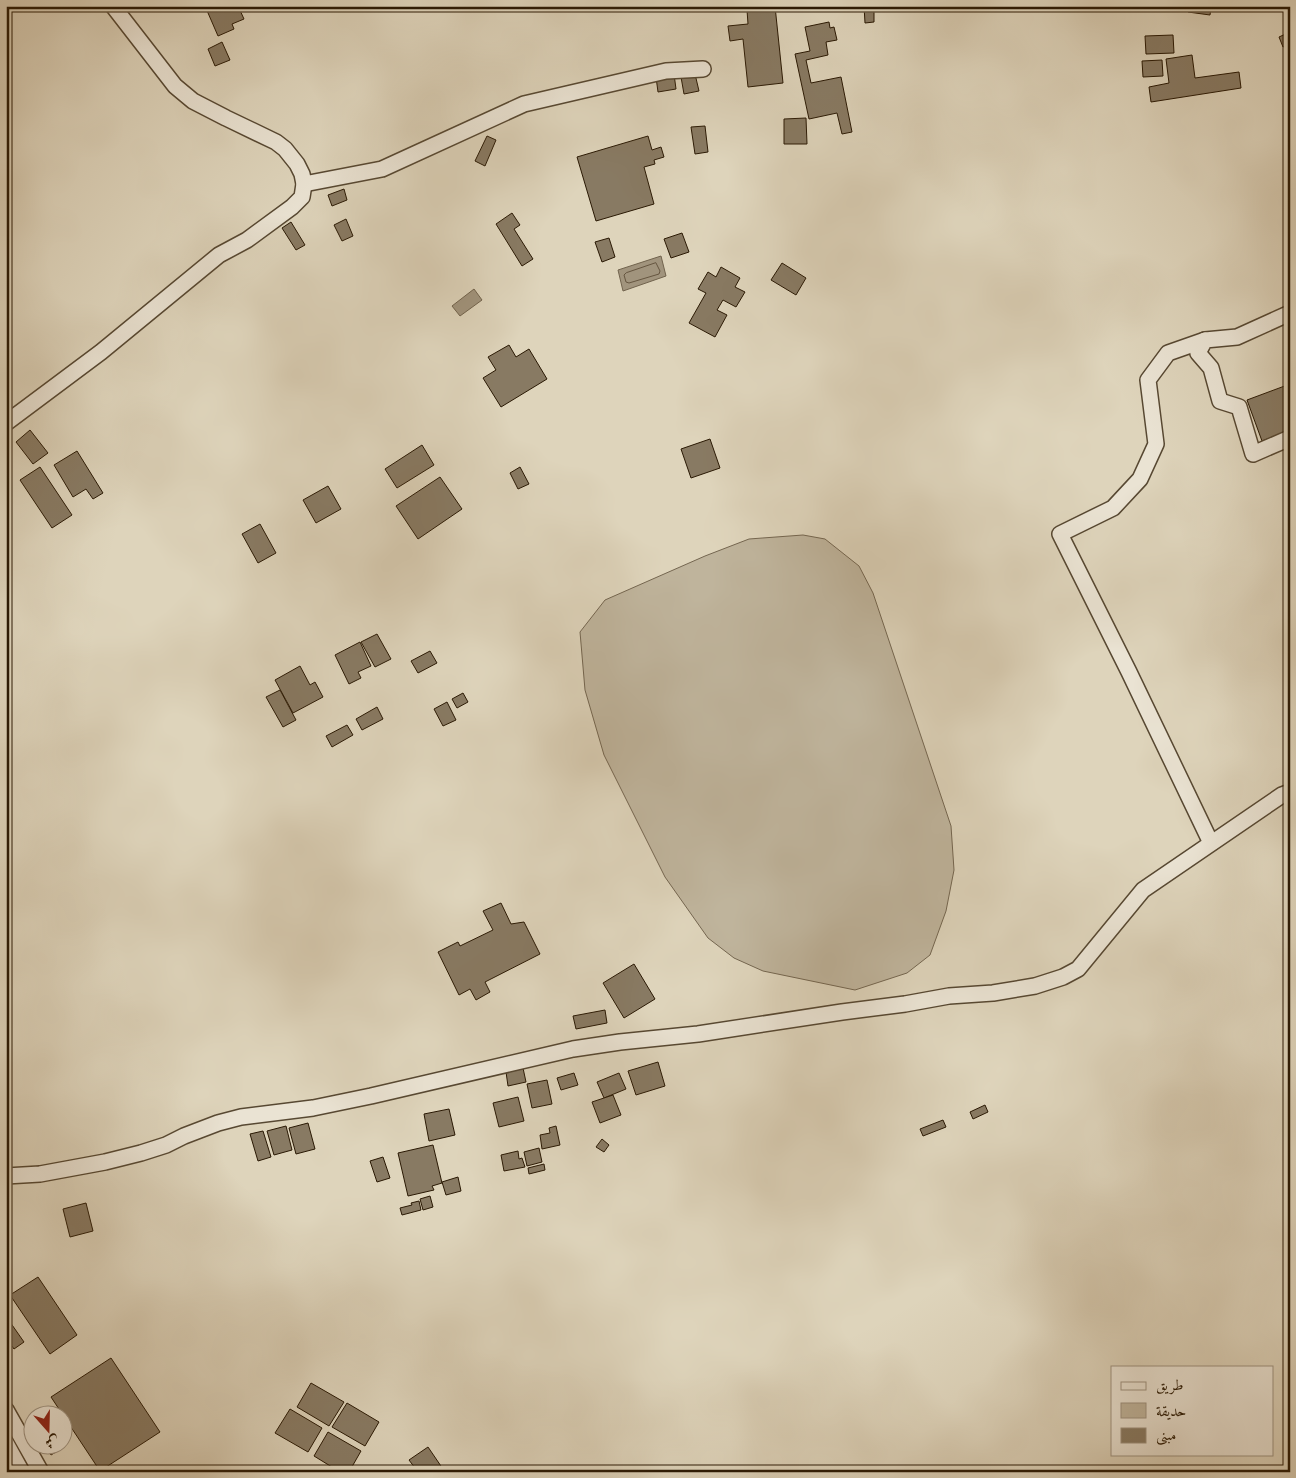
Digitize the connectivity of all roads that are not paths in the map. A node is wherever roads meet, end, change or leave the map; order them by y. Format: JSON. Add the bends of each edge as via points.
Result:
{"nodes":[{"id":1,"x":113,"y":6,"type":"edge"},
{"id":2,"x":703,"y":69,"type":"dead end"},
{"id":3,"x":304,"y":184,"type":"junction"},
{"id":4,"x":1290,"y":313,"type":"edge"},
{"id":5,"x":1205,"y":340,"type":"junction"},
{"id":6,"x":6,"y":423,"type":"edge"},
{"id":7,"x":1290,"y":438,"type":"edge"},
{"id":8,"x":1290,"y":792,"type":"edge"},
{"id":9,"x":1211,"y":843,"type":"junction"},
{"id":10,"x":6,"y":1176,"type":"edge"},
{"id":11,"x":6,"y":1410,"type":"edge"},
{"id":12,"x":6,"y":1443,"type":"edge"},
{"id":13,"x":22,"y":1472,"type":"edge"},
{"id":14,"x":41,"y":1472,"type":"edge"}],
"edges":[{"from":1,"to":3,"type":"street","via":[[175,86],[193,101],[276,142],[297,164]]},
{"from":2,"to":3,"type":"street","via":[[666,71],[524,104],[382,168]]},
{"from":3,"to":6,"type":"street","via":[[302,197],[292,207],[247,240],[219,255],[101,352]]},
{"from":4,"to":5,"type":"street","via":[[1237,337]]},
{"from":5,"to":7,"type":"street","via":[[1198,353],[1211,368],[1220,401],[1239,407],[1253,454]]},
{"from":5,"to":9,"type":"street","via":[[1168,353],[1148,380],[1156,444],[1140,479],[1113,508],[1060,534]]},
{"from":8,"to":9,"type":"street"},
{"from":9,"to":10,"type":"street","via":[[1143,890],[1078,968],[1063,978],[1035,986],[573,1049],[313,1108],[241,1117],[166,1145],[105,1162],[40,1174]]},
{"from":11,"to":14,"type":"street"},
{"from":12,"to":13,"type":"street"}]}
